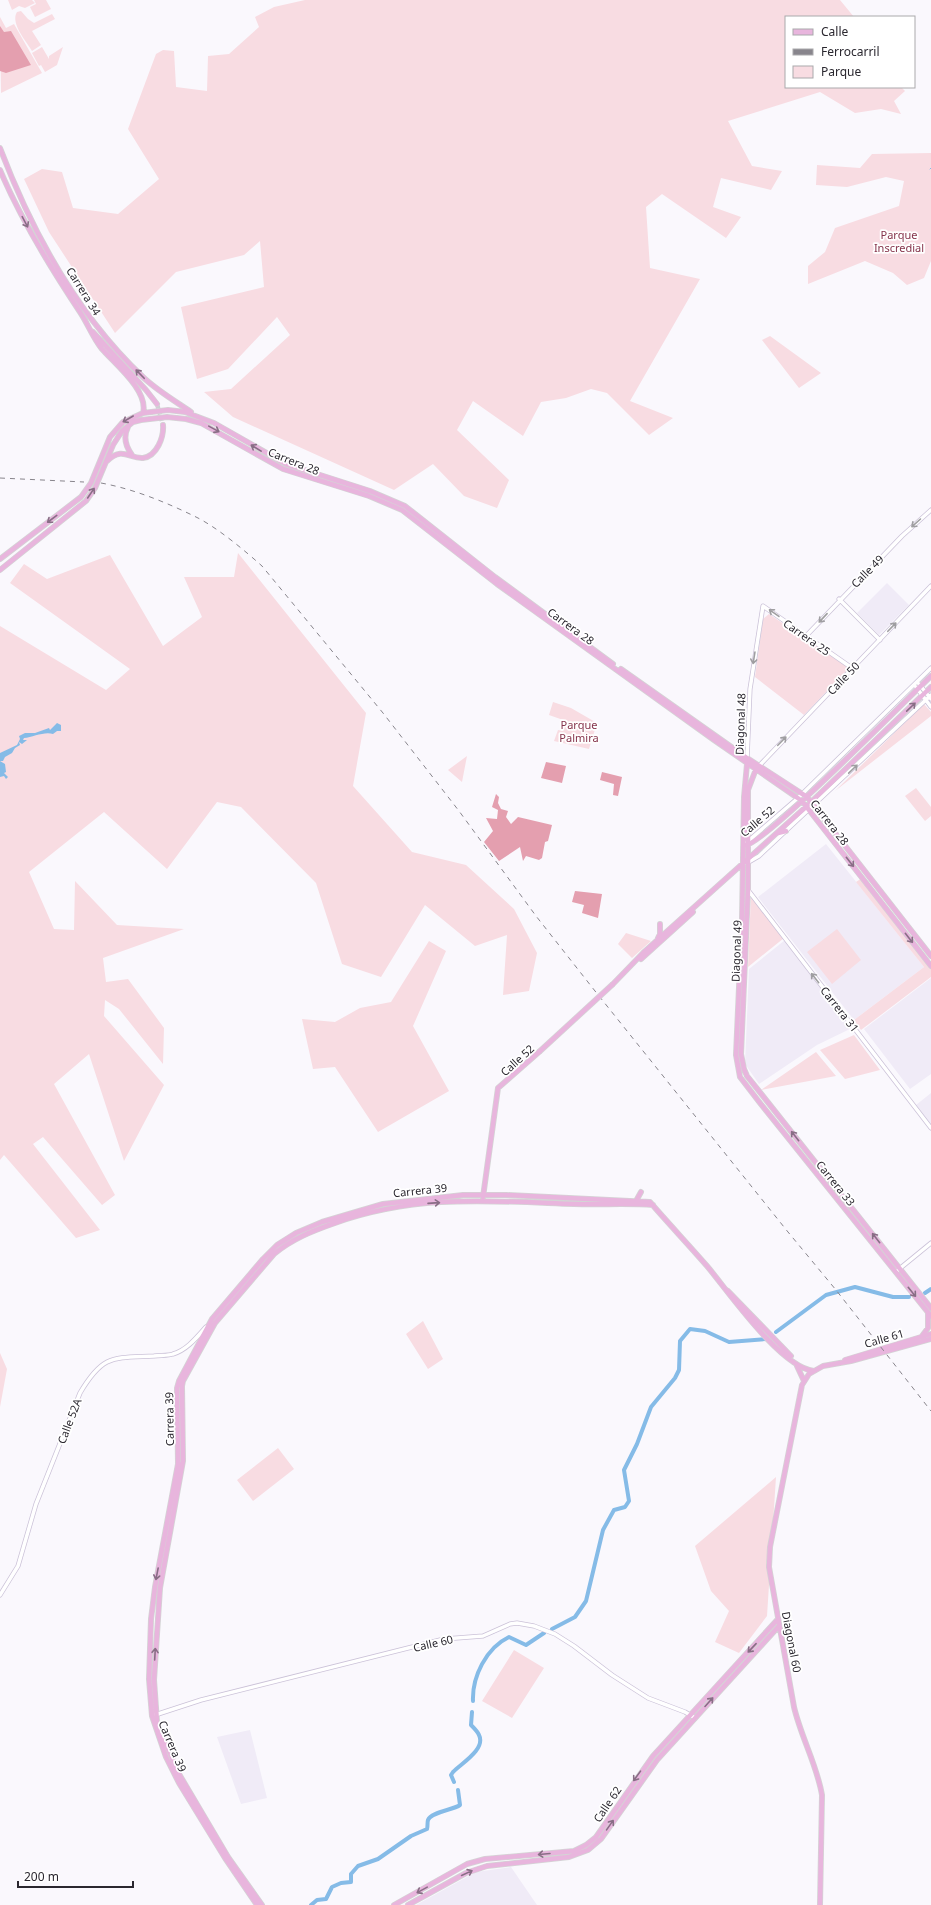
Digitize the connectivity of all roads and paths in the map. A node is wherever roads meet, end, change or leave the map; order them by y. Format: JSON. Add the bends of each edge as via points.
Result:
{"nodes":[{"id":1,"x":0,"y":148,"type":"edge"},
{"id":2,"x":0,"y":170,"type":"edge"},
{"id":3,"x":96,"y":326,"type":"junction"},
{"id":4,"x":90,"y":330,"type":"junction"},
{"id":5,"x":104,"y":342,"type":"junction"},
{"id":6,"x":157,"y":404,"type":"tunnel mouth"},
{"id":7,"x":143,"y":412,"type":"junction"},
{"id":8,"x":194,"y":414,"type":"junction"},
{"id":9,"x":129,"y":425,"type":"junction"},
{"id":10,"x":163,"y":425,"type":"tunnel mouth"},
{"id":11,"x":132,"y":455,"type":"junction"},
{"id":12,"x":105,"y":463,"type":"junction"},
{"id":13,"x":382,"y":498,"type":"junction"},
{"id":14,"x":931,"y":510,"type":"edge"},
{"id":15,"x":0,"y":559,"type":"edge"},
{"id":16,"x":0,"y":570,"type":"edge"},
{"id":17,"x":931,"y":586,"type":"edge"},
{"id":18,"x":840,"y":600,"type":"junction"},
{"id":19,"x":763,"y":606,"type":"joint"},
{"id":20,"x":806,"y":636,"type":"junction"},
{"id":21,"x":880,"y":640,"type":"junction"},
{"id":22,"x":852,"y":668,"type":"junction"},
{"id":23,"x":931,"y":668,"type":"edge"},
{"id":24,"x":931,"y":676,"type":"edge"},
{"id":25,"x":917,"y":685,"type":"junction"},
{"id":26,"x":931,"y":687,"type":"edge"},
{"id":27,"x":924,"y":694,"type":"junction"},
{"id":28,"x":930,"y":697,"type":"edge"},
{"id":29,"x":926,"y":700,"type":"junction"},
{"id":30,"x":931,"y":707,"type":"edge"},
{"id":31,"x":747,"y":761,"type":"junction"},
{"id":32,"x":757,"y":768,"type":"junction"},
{"id":33,"x":805,"y":795,"type":"junction"},
{"id":34,"x":800,"y":800,"type":"junction"},
{"id":35,"x":813,"y":803,"type":"junction"},
{"id":36,"x":809,"y":808,"type":"junction"},
{"id":37,"x":786,"y":831,"type":"junction"},
{"id":38,"x":778,"y":833,"type":"junction"},
{"id":39,"x":746,"y":844,"type":"junction"},
{"id":40,"x":746,"y":862,"type":"junction"},
{"id":41,"x":748,"y":890,"type":"junction"},
{"id":42,"x":700,"y":903,"type":"junction"},
{"id":43,"x":660,"y":924,"type":"dead end"},
{"id":44,"x":643,"y":953,"type":"junction"},
{"id":45,"x":931,"y":956,"type":"edge"},
{"id":46,"x":632,"y":965,"type":"junction"},
{"id":47,"x":931,"y":966,"type":"edge"},
{"id":48,"x":736,"y":1056,"type":"joint"},
{"id":49,"x":742,"y":1061,"type":"joint"},
{"id":50,"x":760,"y":1093,"type":"junction"},
{"id":51,"x":754,"y":1096,"type":"junction"},
{"id":52,"x":766,"y":1099,"type":"junction"},
{"id":53,"x":760,"y":1104,"type":"junction"},
{"id":54,"x":931,"y":1128,"type":"edge"},
{"id":55,"x":641,"y":1192,"type":"dead end"},
{"id":56,"x":483,"y":1197,"type":"junction"},
{"id":57,"x":636,"y":1201,"type":"junction"},
{"id":58,"x":651,"y":1203,"type":"junction"},
{"id":59,"x":931,"y":1243,"type":"edge"},
{"id":60,"x":931,"y":1247,"type":"edge"},
{"id":61,"x":924,"y":1250,"type":"junction"},
{"id":62,"x":898,"y":1270,"type":"junction"},
{"id":63,"x":726,"y":1289,"type":"junction"},
{"id":64,"x":929,"y":1310,"type":"edge"},
{"id":65,"x":931,"y":1316,"type":"edge"},
{"id":66,"x":210,"y":1323,"type":"junction"},
{"id":67,"x":931,"y":1334,"type":"edge"},
{"id":68,"x":922,"y":1337,"type":"junction"},
{"id":69,"x":931,"y":1338,"type":"edge"},
{"id":70,"x":842,"y":1361,"type":"junction"},
{"id":71,"x":796,"y":1364,"type":"junction"},
{"id":72,"x":819,"y":1368,"type":"junction"},
{"id":73,"x":814,"y":1371,"type":"junction"},
{"id":74,"x":804,"y":1381,"type":"junction"},
{"id":75,"x":0,"y":1595,"type":"edge"},
{"id":76,"x":778,"y":1619,"type":"junction"},
{"id":77,"x":779,"y":1626,"type":"junction"},
{"id":78,"x":690,"y":1714,"type":"junction"},
{"id":79,"x":154,"y":1715,"type":"junction"},
{"id":80,"x":695,"y":1718,"type":"junction"},
{"id":81,"x":257,"y":1905,"type":"edge"},
{"id":82,"x":262,"y":1905,"type":"edge"},
{"id":83,"x":394,"y":1905,"type":"edge"},
{"id":84,"x":408,"y":1905,"type":"edge"},
{"id":85,"x":820,"y":1905,"type":"edge"}],
"edges":[{"from":1,"to":3,"type":"main road","name":"Carrera 34","via":[[30,218]]},
{"from":2,"to":4,"type":"main road","name":"Carrera 34","one_way":true,"via":[[34,240]]},
{"from":3,"to":5,"type":"main road"},
{"from":8,"to":3,"type":"main road","name":"Carrera 34","one_way":true,"via":[[144,378]]},
{"from":4,"to":5,"type":"main road"},
{"from":4,"to":7,"type":"main road","name":"Carrera 34","via":[[140,395],[144,403]]},
{"from":5,"to":6,"type":"main road"},
{"from":7,"to":8,"type":"main road","via":[[168,410]]},
{"from":7,"to":15,"type":"main road","one_way":true,"via":[[123,422],[113,432],[106,443],[91,483],[81,497]]},
{"from":13,"to":8,"type":"main road","name":"Carrera 28","one_way":true,"via":[[286,464]]},
{"from":9,"to":11,"type":"main road","via":[[125,438]]},
{"from":9,"to":12,"type":"main road","via":[[116,440]]},
{"from":9,"to":13,"type":"main road","name":"Carrera 28","one_way":true,"via":[[154,417],[193,420],[283,469]]},
{"from":10,"to":11,"type":"main road","via":[[160,441],[152,454],[142,458]]},
{"from":11,"to":12,"type":"main road","via":[[118,455]]},
{"from":16,"to":12,"type":"main road","one_way":true,"via":[[86,501],[95,488]]},
{"from":13,"to":31,"type":"main road","name":"Carrera 28","via":[[403,508],[497,584]]},
{"from":14,"to":18,"type":"street","name":"Calle 49","one_way":true},
{"from":21,"to":17,"type":"street","name":"Calle 50","one_way":true},
{"from":18,"to":20,"type":"street","name":"Calle 49","one_way":true},
{"from":18,"to":21,"type":"street"},
{"from":20,"to":19,"type":"street","name":"Carrera 25","one_way":true},
{"from":19,"to":31,"type":"street","name":"Diagonal 48","one_way":true,"via":[[750,688]]},
{"from":20,"to":22,"type":"street","name":"Carrera 25"},
{"from":21,"to":22,"type":"street","name":"Calle 50"},
{"from":32,"to":22,"type":"street","name":"Calle 50","one_way":true},
{"from":23,"to":25,"type":"street","name":"Calle 52"},
{"from":24,"to":25,"type":"main road","name":"Calle 52"},
{"from":25,"to":27,"type":"street"},
{"from":25,"to":33,"type":"main road","name":"Calle 52"},
{"from":26,"to":27,"type":"main road","name":"Calle 52"},
{"from":27,"to":28,"type":"street"},
{"from":27,"to":29,"type":"street"},
{"from":35,"to":27,"type":"main road","name":"Calle 52","one_way":true},
{"from":28,"to":29,"type":"street","name":"Calle 52"},
{"from":29,"to":30,"type":"street"},
{"from":35,"to":29,"type":"street","name":"Calle 52","one_way":true},
{"from":31,"to":32,"type":"main road","name":"Carrera 28"},
{"from":31,"to":39,"type":"main road","name":"Diagonal 48","via":[[744,797]]},
{"from":32,"to":33,"type":"main road","name":"Carrera 28"},
{"from":32,"to":34,"type":"main road","name":"Carrera 28"},
{"from":32,"to":39,"type":"main road","via":[[748,790]]},
{"from":33,"to":34,"type":"main road","name":"Calle 52"},
{"from":33,"to":35,"type":"main road","name":"Carrera 28"},
{"from":34,"to":36,"type":"main road","name":"Carrera 28"},
{"from":34,"to":39,"type":"main road","name":"Calle 52","via":[[756,841]]},
{"from":35,"to":36,"type":"main road","name":"Calle 52"},
{"from":35,"to":45,"type":"main road","name":"Carrera 28"},
{"from":36,"to":37,"type":"street","name":"Calle 52"},
{"from":36,"to":38,"type":"main road","name":"Calle 52"},
{"from":36,"to":47,"type":"main road","name":"Carrera 28","one_way":true},
{"from":37,"to":38,"type":"main road"},
{"from":37,"to":40,"type":"street","name":"Calle 52","via":[[759,856]]},
{"from":38,"to":40,"type":"main road","name":"Calle 52"},
{"from":39,"to":40,"type":"main road","name":"Diagonal 49"},
{"from":40,"to":41,"type":"main road","name":"Diagonal 49"},
{"from":40,"to":42,"type":"main road","name":"Calle 52"},
{"from":40,"to":48,"type":"main road","name":"Diagonal 49"},
{"from":41,"to":49,"type":"main road","name":"Diagonal 49"},
{"from":54,"to":41,"type":"street","name":"Carrera 31","one_way":true},
{"from":42,"to":44,"type":"main road","name":"Calle 52"},
{"from":42,"to":46,"type":"main road","name":"Calle 52","via":[[689,917]]},
{"from":43,"to":44,"type":"main road","via":[[660,936]]},
{"from":44,"to":46,"type":"main road","name":"Calle 52"},
{"from":46,"to":56,"type":"main road","name":"Calle 52","bridge":true,"via":[[498,1088]]},
{"from":48,"to":51,"type":"main road","name":"Carrera 33","via":[[740,1077]]},
{"from":49,"to":50,"type":"main road","name":"Carrera 33","via":[[745,1073]]},
{"from":50,"to":51,"type":"main road"},
{"from":50,"to":52,"type":"main road","name":"Carrera 33"},
{"from":51,"to":53,"type":"main road","name":"Carrera 33"},
{"from":52,"to":53,"type":"main road"},
{"from":62,"to":52,"type":"main road","name":"Carrera 33","one_way":true},
{"from":53,"to":62,"type":"main road","name":"Carrera 33"},
{"from":55,"to":57,"type":"main road"},
{"from":56,"to":57,"type":"main road","name":"Carrera 39"},
{"from":56,"to":58,"type":"main road","name":"Carrera 39","via":[[574,1204]]},
{"from":56,"to":66,"type":"main road","name":"Carrera 39","via":[[427,1198],[383,1204],[338,1216],[296,1233],[272,1250]]},
{"from":79,"to":56,"type":"main road","name":"Carrera 39","one_way":true,"via":[[158,1599],[183,1461],[182,1386],[215,1322],[274,1254],[298,1237],[384,1208]]},
{"from":57,"to":58,"type":"main road","name":"Carrera 39"},
{"from":58,"to":63,"type":"main road"},
{"from":59,"to":61,"type":"street"},
{"from":60,"to":61,"type":"street"},
{"from":61,"to":62,"type":"street"},
{"from":62,"to":64,"type":"main road","name":"Carrera 33"},
{"from":63,"to":71,"type":"main road","via":[[749,1319]]},
{"from":63,"to":72,"type":"main road","via":[[798,1362],[807,1367]]},
{"from":64,"to":65,"type":"main road","name":"Carrera 33"},
{"from":64,"to":68,"type":"main road","via":[[929,1322]]},
{"from":66,"to":75,"type":"street","name":"Calle 52A","via":[[184,1348],[173,1354],[115,1358],[105,1362],[89,1378],[80,1393],[40,1495],[18,1566]]},
{"from":66,"to":79,"type":"main road","name":"Carrera 39","one_way":true,"via":[[177,1388],[178,1464],[154,1587],[151,1619],[149,1679]]},
{"from":67,"to":68,"type":"main road","name":"Calle 61"},
{"from":68,"to":70,"type":"main road","name":"Calle 61"},
{"from":69,"to":70,"type":"main road","name":"Calle 61","via":[[851,1361]]},
{"from":70,"to":72,"type":"main road","name":"Calle 61"},
{"from":71,"to":73,"type":"main road"},
{"from":71,"to":74,"type":"main road"},
{"from":72,"to":73,"type":"main road","name":"Calle 61"},
{"from":73,"to":74,"type":"main road","name":"Calle 61"},
{"from":74,"to":76,"type":"main road","name":"Diagonal 60","via":[[770,1547],[769,1567]]},
{"from":76,"to":77,"type":"main road","name":"Diagonal 60"},
{"from":76,"to":78,"type":"main road","name":"Calle 62","one_way":true},
{"from":80,"to":77,"type":"main road","name":"Calle 62","one_way":true},
{"from":77,"to":85,"type":"main road","name":"Diagonal 60","via":[[797,1717],[822,1795]]},
{"from":78,"to":79,"type":"street","name":"Calle 60","via":[[642,1695],[555,1634],[517,1623],[483,1636],[444,1639],[201,1700]]},
{"from":78,"to":80,"type":"street","name":"Calle 60"},
{"from":78,"to":83,"type":"main road","name":"Calle 62","one_way":true,"via":[[653,1756],[596,1837],[586,1846],[566,1852],[496,1858],[467,1864]]},
{"from":79,"to":81,"type":"main road","name":"Carrera 39","via":[[166,1757],[179,1783]]},
{"from":79,"to":82,"type":"main road","name":"Carrera 39","via":[[187,1790],[228,1857]]},
{"from":84,"to":80,"type":"main road","name":"Calle 62","one_way":true,"via":[[482,1867],[569,1857],[588,1850],[601,1839],[648,1770]]}]}
